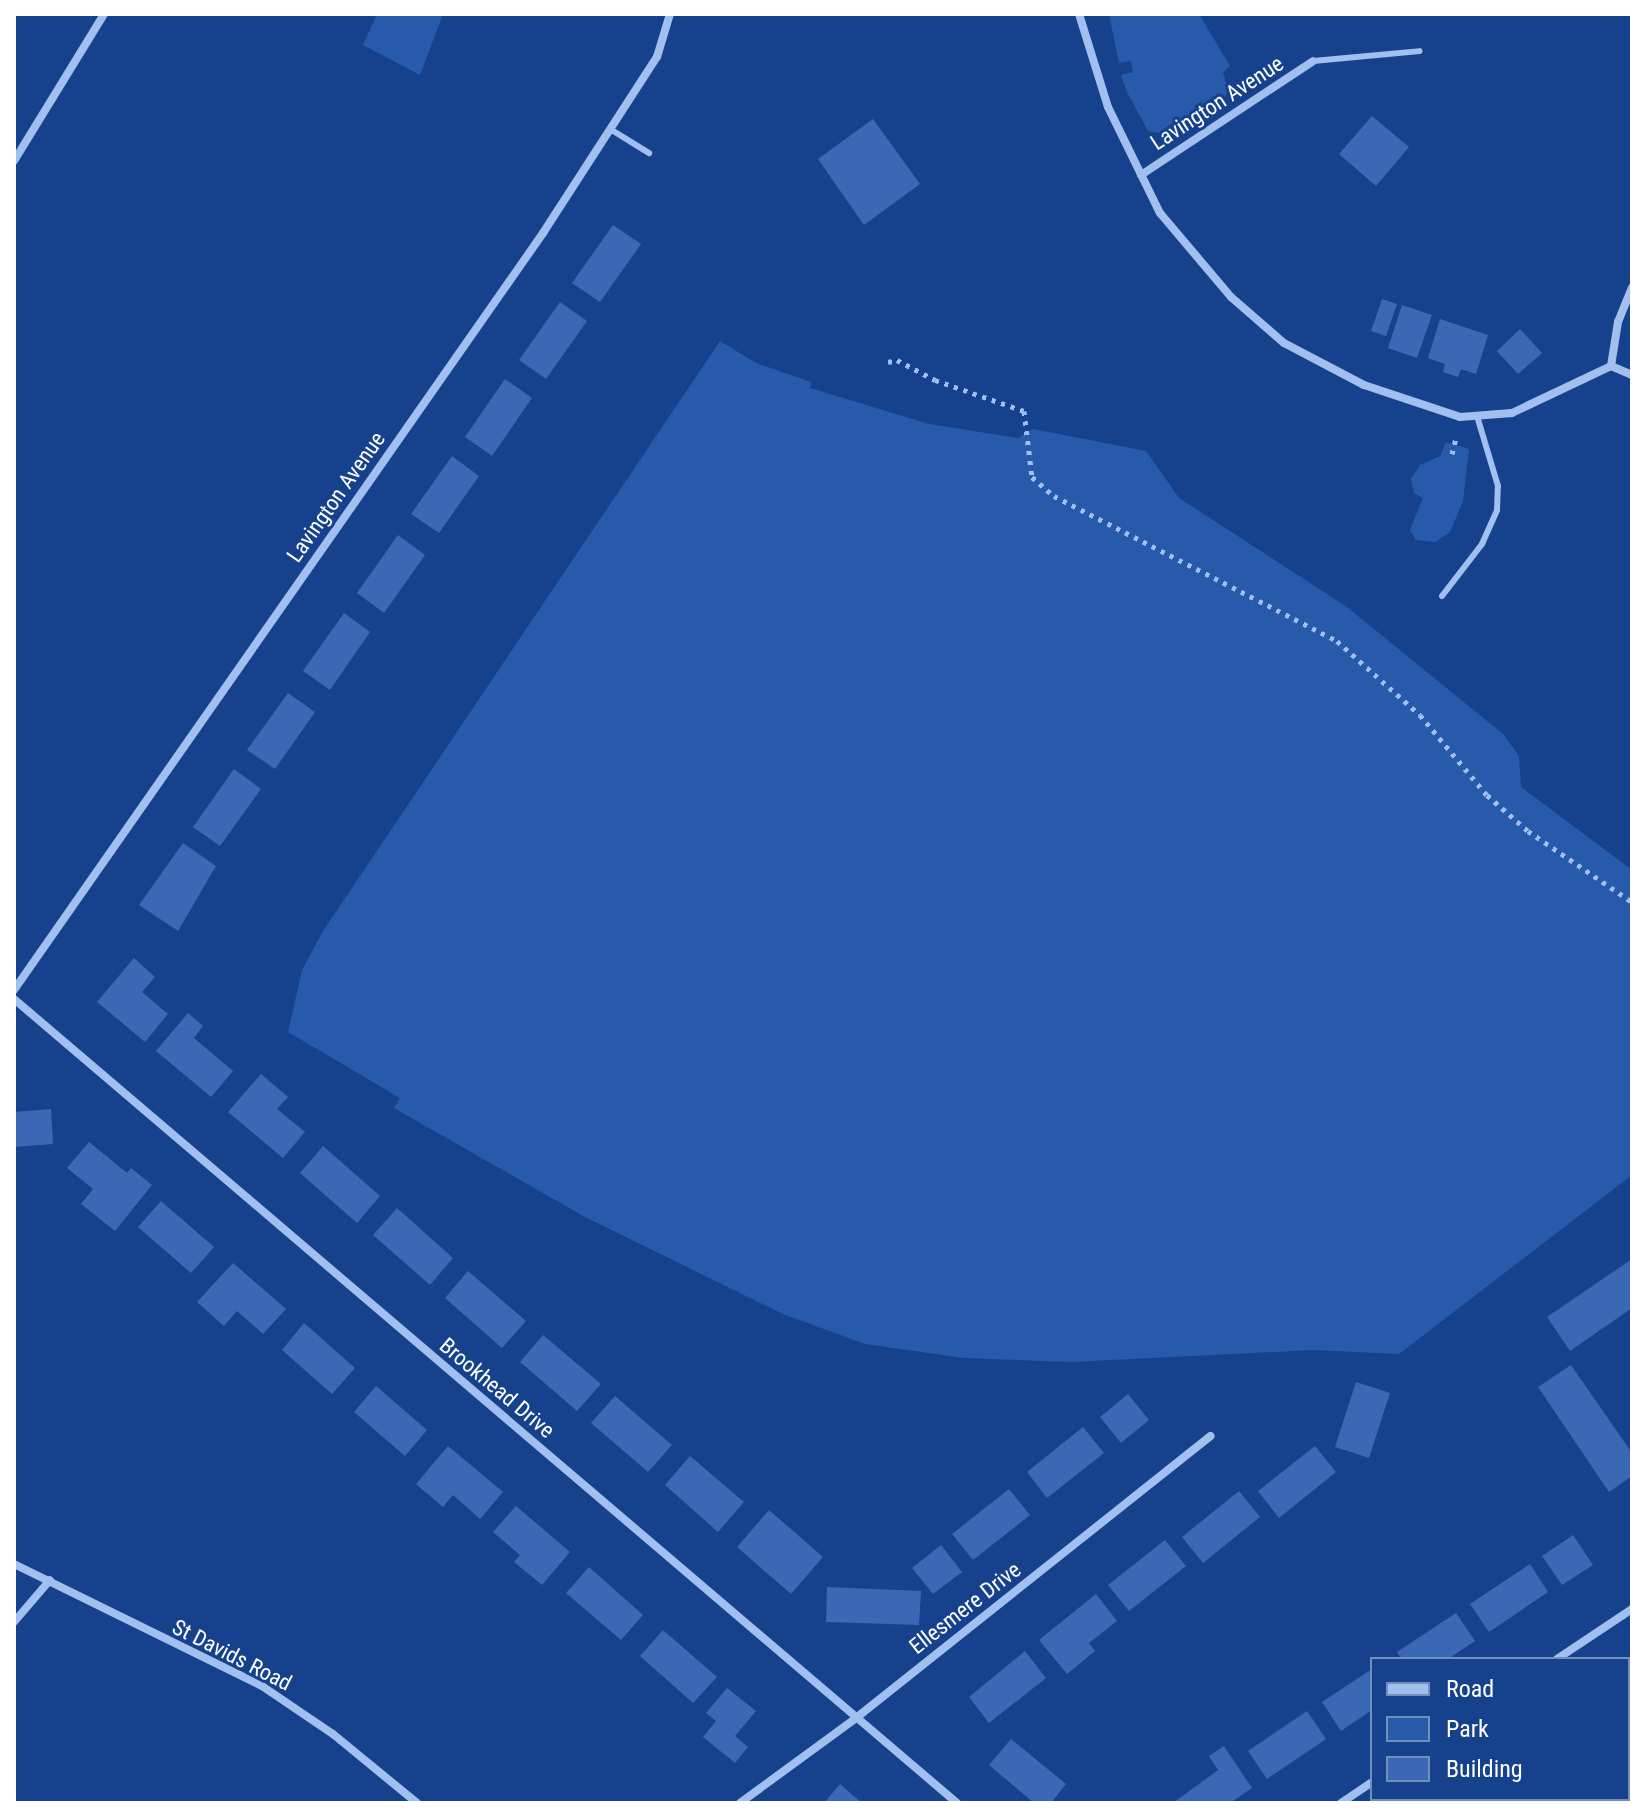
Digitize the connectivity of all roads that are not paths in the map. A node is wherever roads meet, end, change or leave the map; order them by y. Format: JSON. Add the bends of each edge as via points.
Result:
{"nodes":[{"id":1,"x":104,"y":14,"type":"edge"},
{"id":2,"x":670,"y":14,"type":"edge"},
{"id":3,"x":1079,"y":14,"type":"edge"},
{"id":4,"x":1420,"y":51,"type":"dead end"},
{"id":5,"x":1313,"y":61,"type":"joint"},
{"id":6,"x":610,"y":129,"type":"junction"},
{"id":7,"x":649,"y":153,"type":"dead end"},
{"id":8,"x":14,"y":161,"type":"edge"},
{"id":9,"x":1141,"y":175,"type":"junction"},
{"id":10,"x":1632,"y":288,"type":"edge"},
{"id":11,"x":1611,"y":366,"type":"junction"},
{"id":12,"x":1632,"y":375,"type":"edge"},
{"id":13,"x":1477,"y":416,"type":"junction"},
{"id":14,"x":1442,"y":596,"type":"dead end"},
{"id":15,"x":14,"y":990,"type":"edge"},
{"id":16,"x":14,"y":999,"type":"edge"},
{"id":17,"x":1211,"y":1436,"type":"dead end"},
{"id":18,"x":14,"y":1564,"type":"edge"},
{"id":19,"x":50,"y":1580,"type":"junction"},
{"id":20,"x":1632,"y":1609,"type":"edge"},
{"id":21,"x":14,"y":1622,"type":"edge"},
{"id":22,"x":1560,"y":1657,"type":"edge"},
{"id":23,"x":856,"y":1718,"type":"junction"},
{"id":24,"x":1370,"y":1783,"type":"edge"},
{"id":25,"x":417,"y":1803,"type":"edge"},
{"id":26,"x":740,"y":1803,"type":"edge"},
{"id":27,"x":957,"y":1803,"type":"edge"},
{"id":28,"x":1341,"y":1803,"type":"edge"}],
"edges":[{"from":1,"to":8,"type":"street"},
{"from":2,"to":6,"type":"street","name":"Lavington Avenue","via":[[657,57]]},
{"from":3,"to":9,"type":"street","name":"Lavington Avenue","via":[[1091,39],[1108,107]]},
{"from":4,"to":5,"type":"lane"},
{"from":5,"to":9,"type":"street","name":"Lavington Avenue"},
{"from":6,"to":7,"type":"lane"},
{"from":6,"to":15,"type":"street","name":"Lavington Avenue","via":[[534,246]]},
{"from":9,"to":13,"type":"street","name":"Lavington Avenue","via":[[1186,249],[1284,343],[1364,385],[1460,417]]},
{"from":10,"to":11,"type":"street","via":[[1618,322]]},
{"from":11,"to":12,"type":"street"},
{"from":11,"to":13,"type":"street","name":"Lavington Avenue","via":[[1512,413]]},
{"from":13,"to":14,"type":"lane","via":[[1498,486],[1497,510],[1482,544]]},
{"from":16,"to":23,"type":"street","name":"Brookhead Drive"},
{"from":17,"to":23,"type":"street","name":"Ellesmere Drive"},
{"from":18,"to":19,"type":"street","name":"St Davids Road"},
{"from":19,"to":21,"type":"street"},
{"from":19,"to":25,"type":"street","name":"St Davids Road","via":[[262,1686],[333,1734]]},
{"from":20,"to":22,"type":"street"},
{"from":23,"to":26,"type":"street","name":"Ellesmere Drive"},
{"from":23,"to":27,"type":"street","name":"Brookhead Drive"},
{"from":24,"to":28,"type":"street"}]}
